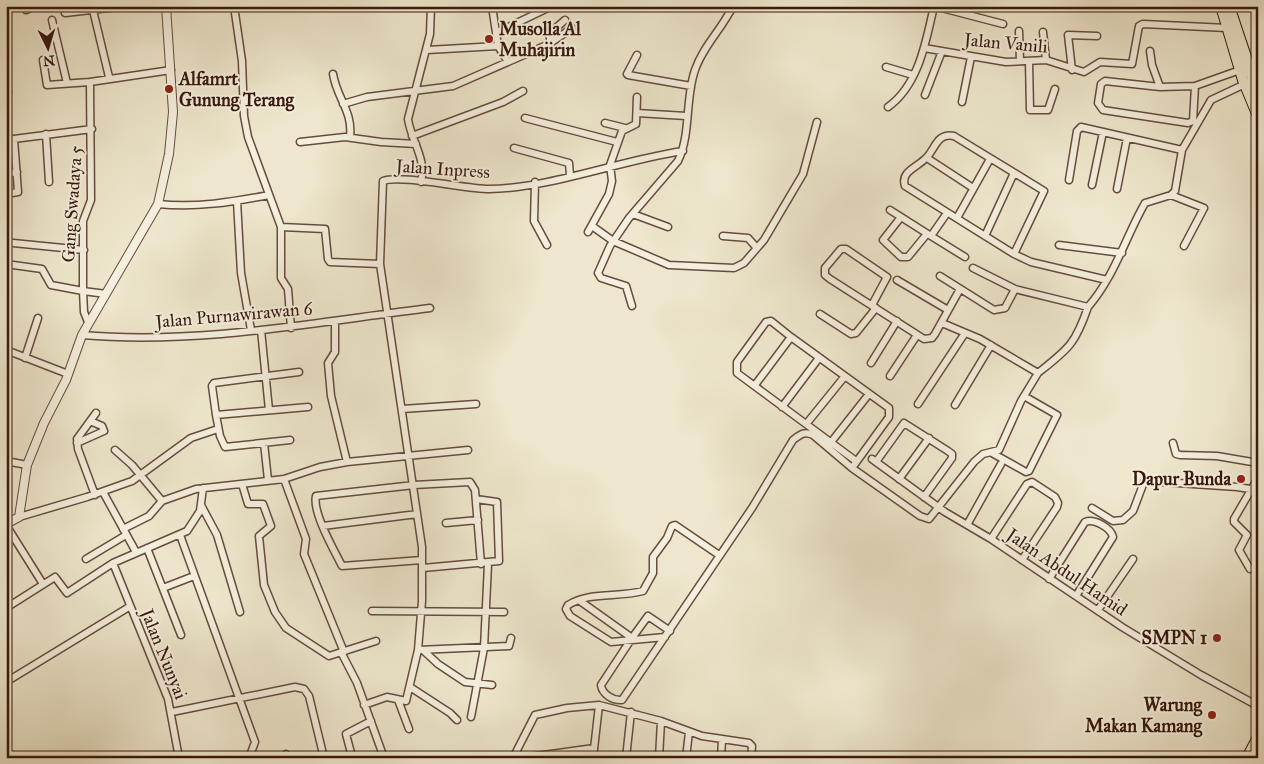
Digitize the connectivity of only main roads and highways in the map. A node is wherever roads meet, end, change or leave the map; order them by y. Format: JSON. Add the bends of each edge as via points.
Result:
{"nodes":[{"id":1,"x":1221,"y":6,"type":"edge"},
{"id":2,"x":1230,"y":6,"type":"edge"},
{"id":3,"x":1251,"y":78,"type":"edge"},
{"id":4,"x":1258,"y":93,"type":"edge"},
{"id":5,"x":1258,"y":116,"type":"edge"},
{"id":6,"x":1258,"y":737,"type":"edge"},
{"id":7,"x":1258,"y":753,"type":"edge"},
{"id":8,"x":1247,"y":758,"type":"edge"},
{"id":9,"x":1255,"y":758,"type":"edge"}],
"edges":[{"from":1,"to":3,"type":"main road","via":[[1240,70]]},
{"from":2,"to":3,"type":"main road"},
{"from":3,"to":4,"type":"main road"},
{"from":3,"to":5,"type":"main road"},
{"from":6,"to":8,"type":"main road"},
{"from":7,"to":9,"type":"main road"}]}
